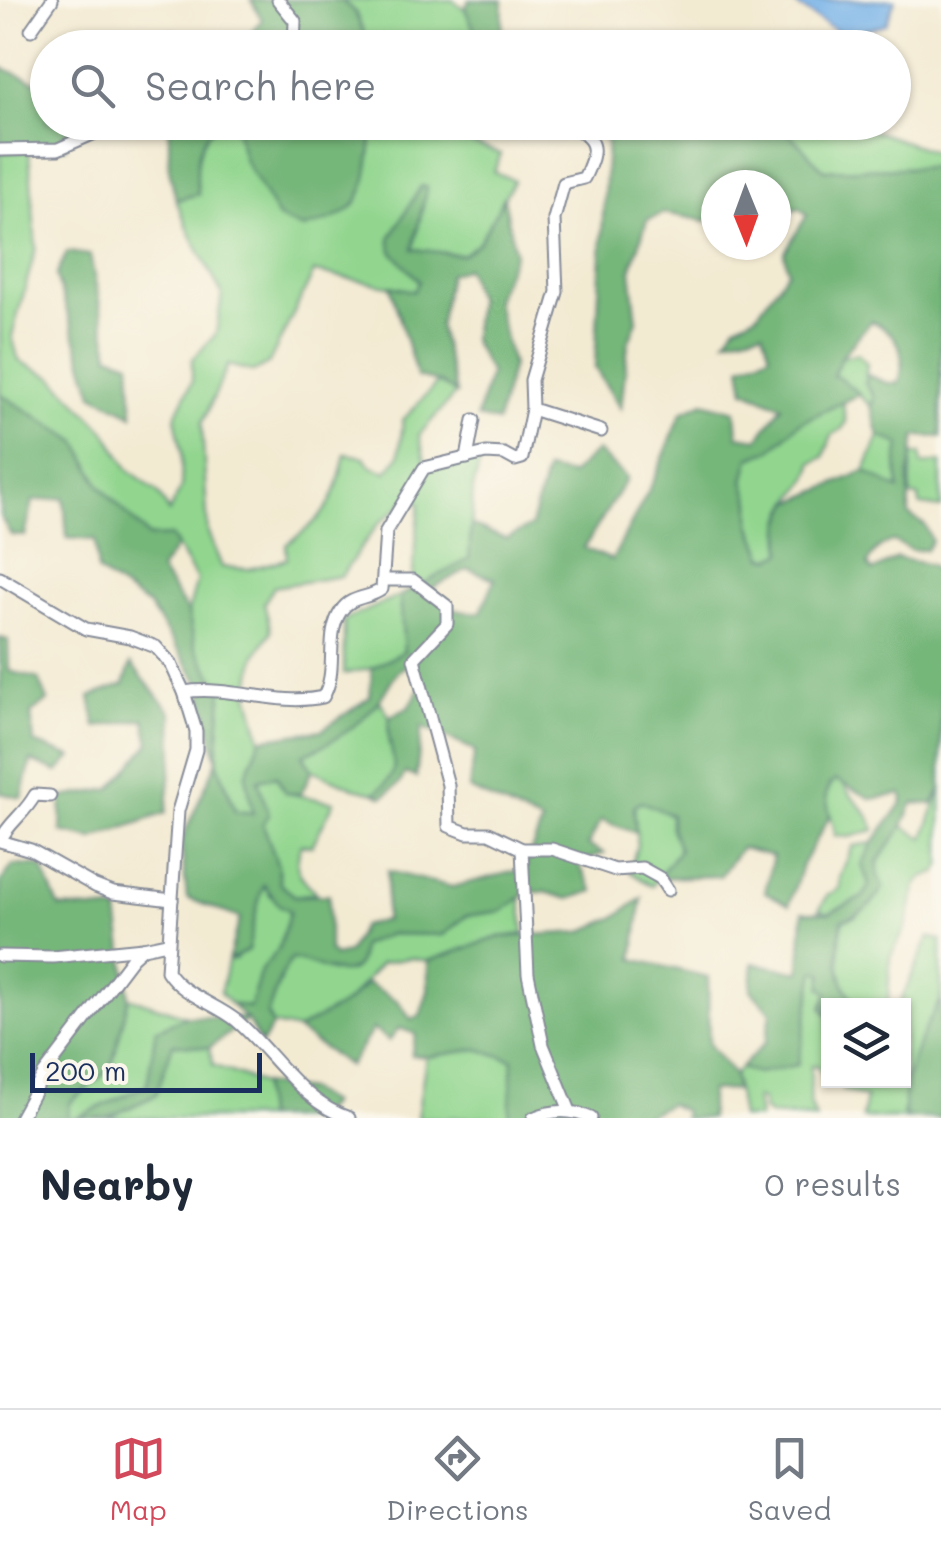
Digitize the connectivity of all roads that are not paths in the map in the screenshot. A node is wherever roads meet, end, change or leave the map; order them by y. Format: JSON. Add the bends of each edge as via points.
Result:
{"nodes":[{"id":1,"x":52,"y":0,"type":"edge"},
{"id":2,"x":278,"y":0,"type":"edge"},
{"id":3,"x":31,"y":30,"type":"dead end"},
{"id":4,"x":294,"y":30,"type":"edge"},
{"id":5,"x":79,"y":140,"type":"edge"},
{"id":6,"x":593,"y":140,"type":"edge"},
{"id":7,"x":0,"y":150,"type":"edge"},
{"id":8,"x":532,"y":409,"type":"junction"},
{"id":9,"x":474,"y":420,"type":"dead end"},
{"id":10,"x":601,"y":431,"type":"dead end"},
{"id":11,"x":467,"y":458,"type":"junction"},
{"id":12,"x":0,"y":578,"type":"edge"},
{"id":13,"x":385,"y":580,"type":"junction"},
{"id":14,"x":184,"y":692,"type":"junction"},
{"id":15,"x":50,"y":796,"type":"dead end"},
{"id":16,"x":522,"y":849,"type":"junction"},
{"id":17,"x":668,"y":890,"type":"dead end"},
{"id":18,"x":172,"y":900,"type":"junction"},
{"id":19,"x":167,"y":943,"type":"junction"},
{"id":20,"x":143,"y":948,"type":"junction"},
{"id":21,"x":0,"y":956,"type":"edge"},
{"id":22,"x":570,"y":1111,"type":"junction"},
{"id":23,"x":20,"y":1118,"type":"edge"},
{"id":24,"x":349,"y":1118,"type":"edge"},
{"id":25,"x":532,"y":1118,"type":"edge"},
{"id":26,"x":592,"y":1118,"type":"edge"}],
"edges":[{"from":1,"to":3,"type":"street"},
{"from":2,"to":4,"type":"street"},
{"from":5,"to":7,"type":"street","via":[[58,149]]},
{"from":6,"to":8,"type":"street","via":[[584,178],[564,183],[554,219],[557,292],[531,380]]},
{"from":8,"to":10,"type":"street"},
{"from":8,"to":11,"type":"street","via":[[522,458],[486,452]]},
{"from":9,"to":11,"type":"street"},
{"from":11,"to":13,"type":"street","via":[[424,468],[386,530]]},
{"from":12,"to":14,"type":"street","via":[[86,630],[156,647]]},
{"from":13,"to":14,"type":"street","via":[[378,594],[355,598],[341,610],[323,696]]},
{"from":13,"to":16,"type":"street","via":[[413,580],[447,606],[447,624],[414,659],[448,784],[449,826],[489,833]]},
{"from":14,"to":18,"type":"street","via":[[196,750],[178,811]]},
{"from":15,"to":18,"type":"street","via":[[35,796],[0,841],[114,893]]},
{"from":16,"to":17,"type":"street","via":[[552,849],[615,870],[642,868]]},
{"from":16,"to":22,"type":"street","via":[[528,974],[543,1046]]},
{"from":18,"to":19,"type":"street"},
{"from":19,"to":20,"type":"street"},
{"from":19,"to":24,"type":"street","via":[[172,978],[235,1020],[314,1099]]},
{"from":20,"to":21,"type":"street"},
{"from":20,"to":23,"type":"street","via":[[44,1074]]},
{"from":22,"to":25,"type":"street"},
{"from":22,"to":26,"type":"street"}]}
